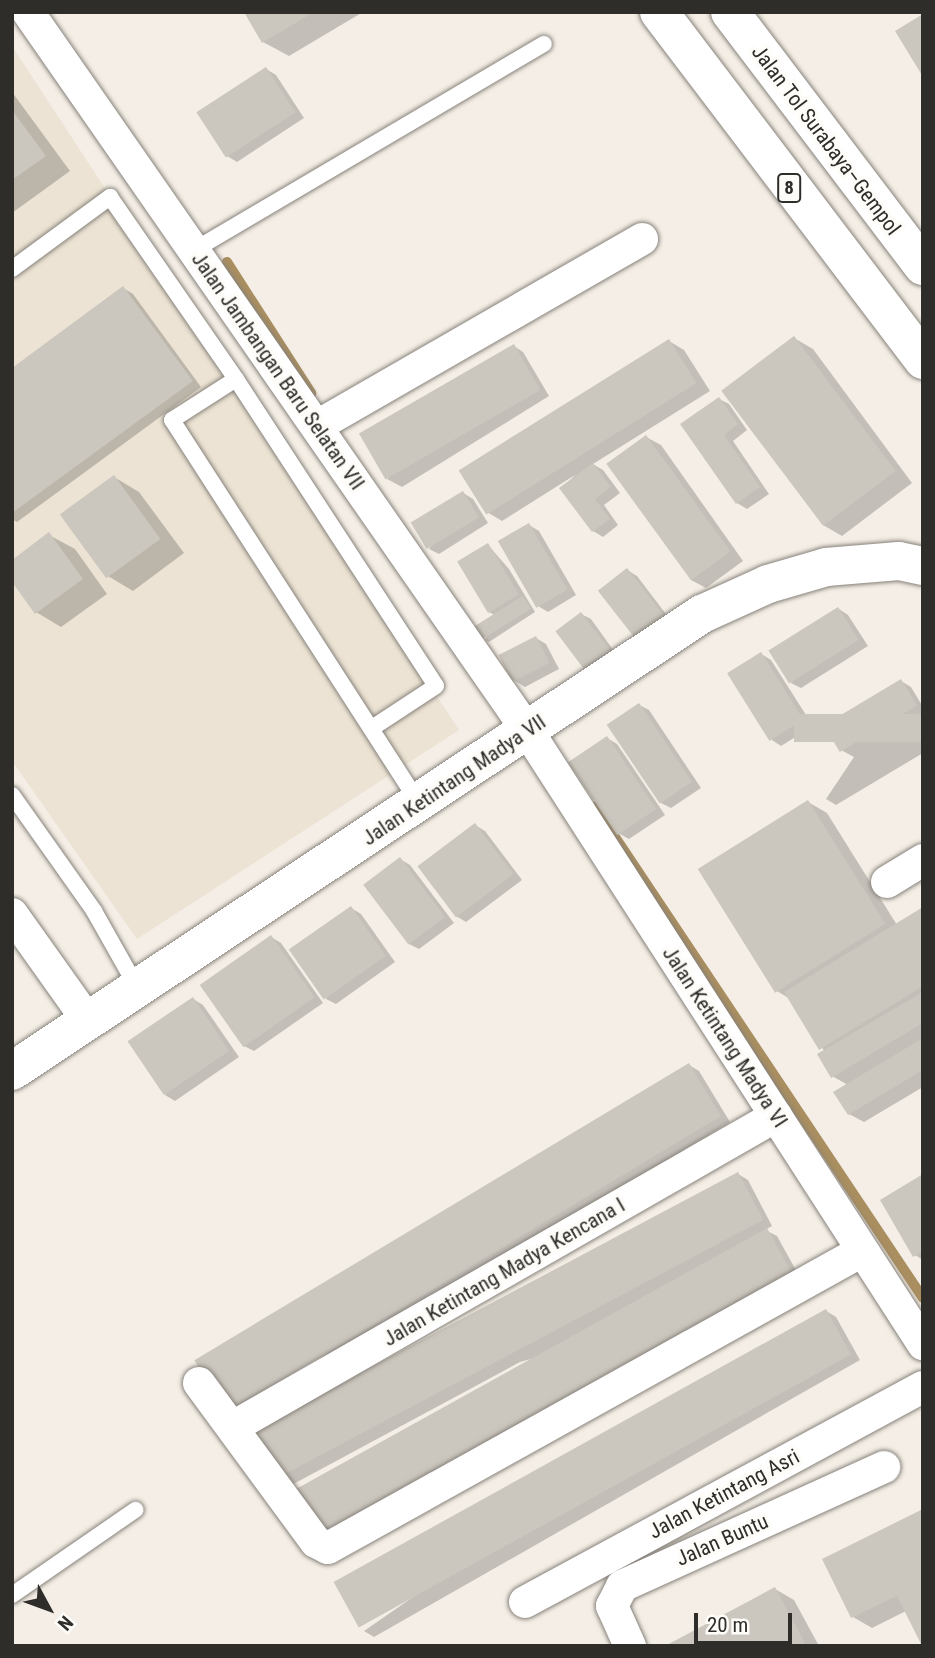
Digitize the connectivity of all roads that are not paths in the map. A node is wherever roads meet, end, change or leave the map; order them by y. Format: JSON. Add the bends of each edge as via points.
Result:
{"nodes":[{"id":1,"x":28,"y":12,"type":"edge"},
{"id":2,"x":659,"y":12,"type":"edge"},
{"id":3,"x":730,"y":12,"type":"edge"},
{"id":4,"x":544,"y":44,"type":"dead end"},
{"id":5,"x":642,"y":239,"type":"dead end"},
{"id":6,"x":194,"y":250,"type":"junction"},
{"id":7,"x":923,"y":266,"type":"edge"},
{"id":8,"x":12,"y":270,"type":"edge"},
{"id":9,"x":923,"y":360,"type":"edge"},
{"id":10,"x":236,"y":379,"type":"junction"},
{"id":11,"x":330,"y":419,"type":"junction"},
{"id":12,"x":923,"y":566,"type":"edge"},
{"id":13,"x":541,"y":721,"type":"junction"},
{"id":14,"x":373,"y":728,"type":"junction"},
{"id":15,"x":12,"y":795,"type":"edge"},
{"id":16,"x":420,"y":805,"type":"junction"},
{"id":17,"x":923,"y":860,"type":"edge"},
{"id":18,"x":887,"y":882,"type":"dead end"},
{"id":19,"x":12,"y":915,"type":"edge"},
{"id":20,"x":138,"y":989,"type":"junction"},
{"id":21,"x":88,"y":1021,"type":"junction"},
{"id":22,"x":12,"y":1071,"type":"edge"},
{"id":23,"x":776,"y":1116,"type":"junction"},
{"id":24,"x":862,"y":1251,"type":"junction"},
{"id":25,"x":923,"y":1344,"type":"edge"},
{"id":26,"x":199,"y":1383,"type":"dead end"},
{"id":27,"x":923,"y":1387,"type":"edge"},
{"id":28,"x":233,"y":1427,"type":"junction"},
{"id":29,"x":884,"y":1467,"type":"dead end"},
{"id":30,"x":135,"y":1510,"type":"dead end"},
{"id":31,"x":12,"y":1595,"type":"edge"},
{"id":32,"x":524,"y":1602,"type":"dead end"},
{"id":33,"x":630,"y":1646,"type":"edge"}],
"edges":[{"from":1,"to":6,"type":"street","name":"Jalan Jambangan Baru Selatan VII"},
{"from":2,"to":9,"type":"main road","number":"8"},
{"from":3,"to":7,"type":"main road","name":"Jalan Tol Surabaya–Gempol"},
{"from":4,"to":6,"type":"lane"},
{"from":5,"to":11,"type":"street"},
{"from":6,"to":11,"type":"street","name":"Jalan Jambangan Baru Selatan VII"},
{"from":8,"to":10,"type":"lane","via":[[110,197]]},
{"from":10,"to":14,"type":"lane","via":[[436,686]]},
{"from":10,"to":14,"type":"lane","via":[[172,419]]},
{"from":11,"to":13,"type":"street","name":"Jalan Jambangan Baru Selatan VII"},
{"from":12,"to":13,"type":"main road","name":"Jalan Ketintang Madya VII","via":[[900,561],[826,567],[768,584],[702,614]]},
{"from":13,"to":16,"type":"main road","name":"Jalan Ketintang Madya VII"},
{"from":13,"to":23,"type":"street","name":"Jalan Ketintang Madya VI"},
{"from":14,"to":16,"type":"lane"},
{"from":15,"to":20,"type":"lane","via":[[94,911]]},
{"from":16,"to":20,"type":"main road","name":"Jalan Ketintang Madya VII"},
{"from":17,"to":18,"type":"street"},
{"from":19,"to":21,"type":"street"},
{"from":20,"to":21,"type":"main road","name":"Jalan Ketintang Madya VII"},
{"from":21,"to":22,"type":"main road","name":"Jalan Ketintang Madya VII"},
{"from":23,"to":24,"type":"street","name":"Jalan Ketintang Madya VI"},
{"from":23,"to":28,"type":"street","name":"Jalan Ketintang Madya Kencana I"},
{"from":24,"to":25,"type":"street","name":"Jalan Ketintang Madya VI"},
{"from":24,"to":28,"type":"street","via":[[328,1548],[316,1542]]},
{"from":26,"to":28,"type":"street"},
{"from":27,"to":32,"type":"street","name":"Jalan Ketintang Asri"},
{"from":29,"to":33,"type":"street","name":"Jalan Buntu","via":[[622,1586],[612,1606]]},
{"from":30,"to":31,"type":"lane"}]}
